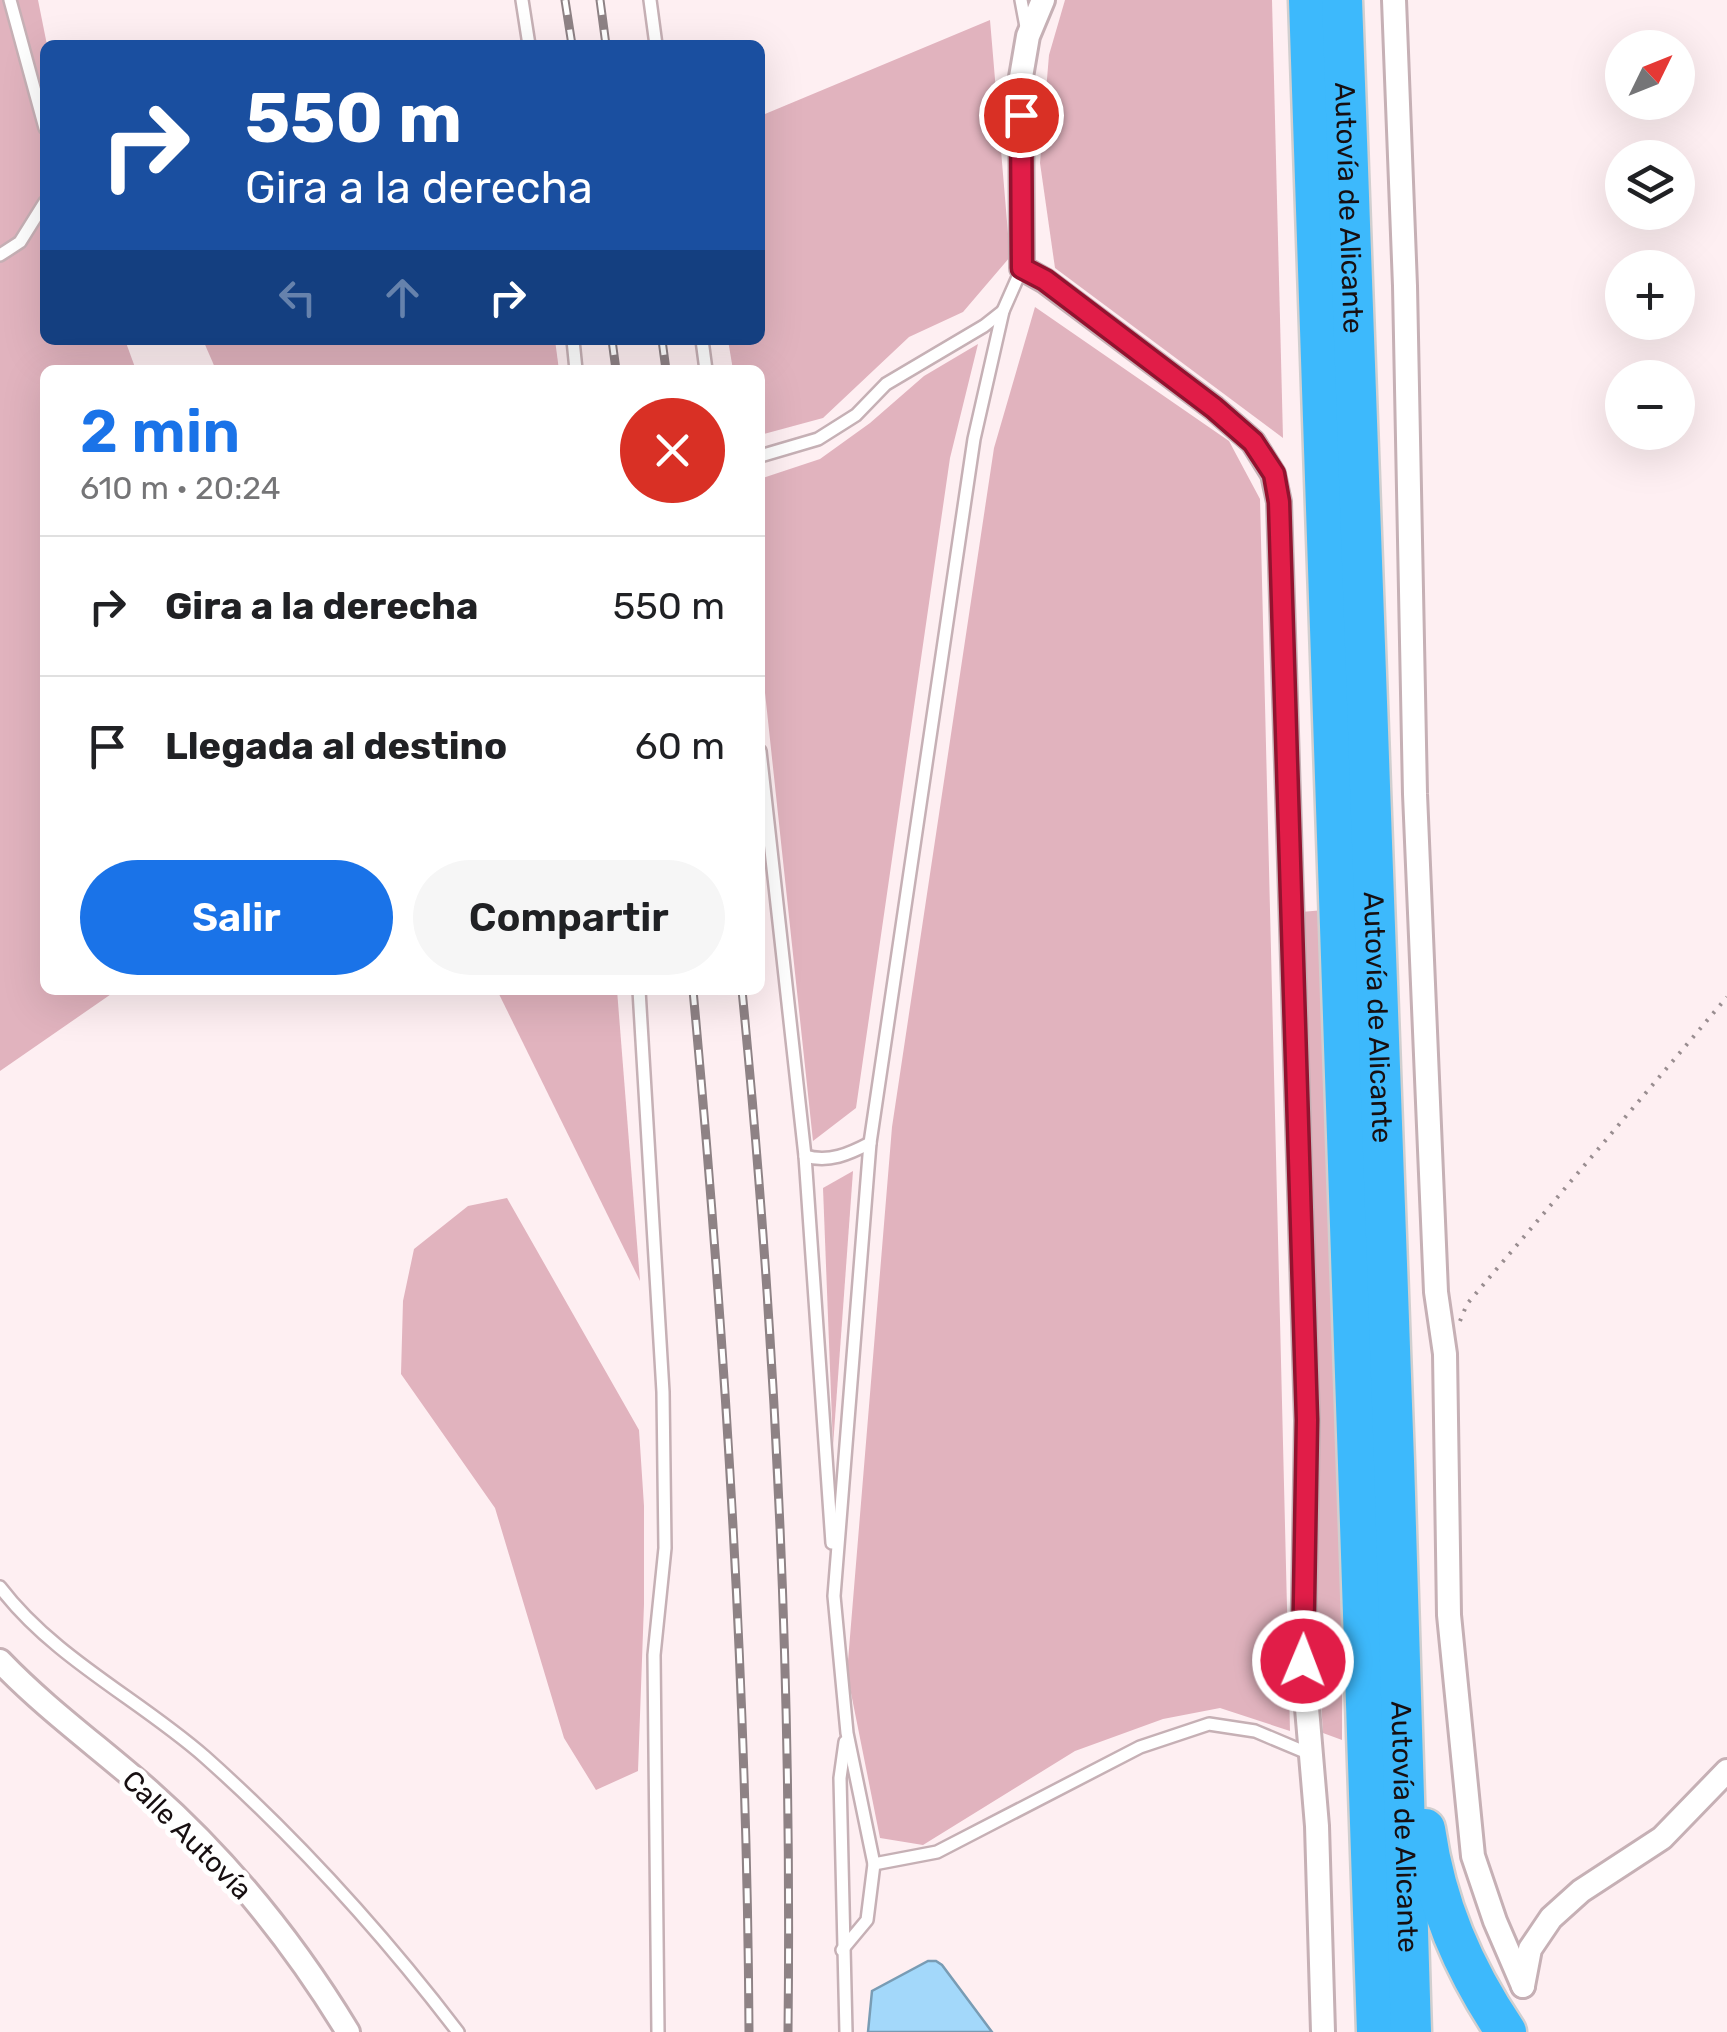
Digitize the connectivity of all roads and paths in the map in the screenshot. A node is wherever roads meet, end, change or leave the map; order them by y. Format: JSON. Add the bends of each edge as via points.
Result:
{"nodes":[{"id":1,"x":10,"y":0,"type":"edge"},
{"id":2,"x":522,"y":0,"type":"edge"},
{"id":3,"x":650,"y":0,"type":"edge"},
{"id":4,"x":1021,"y":0,"type":"edge"},
{"id":5,"x":1043,"y":0,"type":"edge"},
{"id":6,"x":1309,"y":0,"type":"edge"},
{"id":7,"x":1342,"y":0,"type":"edge"},
{"id":8,"x":1394,"y":0,"type":"edge"},
{"id":9,"x":1028,"y":36,"type":"junction"},
{"id":10,"x":527,"y":40,"type":"edge"},
{"id":11,"x":655,"y":40,"type":"edge"},
{"id":12,"x":40,"y":110,"type":"edge"},
{"id":13,"x":40,"y":210,"type":"edge"},
{"id":14,"x":0,"y":255,"type":"edge"},
{"id":15,"x":1022,"y":268,"type":"junction"},
{"id":16,"x":1002,"y":311,"type":"junction"},
{"id":17,"x":765,"y":455,"type":"edge"},
{"id":18,"x":765,"y":796,"type":"edge"},
{"id":19,"x":639,"y":995,"type":"edge"},
{"id":20,"x":1727,"y":997,"type":"edge"},
{"id":21,"x":870,"y":1143,"type":"junction"},
{"id":22,"x":805,"y":1156,"type":"junction"},
{"id":23,"x":1445,"y":1354,"type":"junction"},
{"id":24,"x":0,"y":1587,"type":"edge"},
{"id":25,"x":835,"y":1587,"type":"junction"},
{"id":26,"x":0,"y":1661,"type":"edge"},
{"id":27,"x":1400,"y":1718,"type":"junction"},
{"id":28,"x":847,"y":1733,"type":"junction"},
{"id":29,"x":1312,"y":1755,"type":"junction"},
{"id":30,"x":1727,"y":1771,"type":"edge"},
{"id":31,"x":874,"y":1864,"type":"junction"},
{"id":32,"x":1373,"y":1921,"type":"junction"},
{"id":33,"x":842,"y":1950,"type":"junction"},
{"id":34,"x":348,"y":2032,"type":"edge"},
{"id":35,"x":458,"y":2032,"type":"edge"},
{"id":36,"x":658,"y":2032,"type":"edge"},
{"id":37,"x":846,"y":2032,"type":"edge"},
{"id":38,"x":1322,"y":2032,"type":"edge"},
{"id":39,"x":1355,"y":2032,"type":"edge"},
{"id":40,"x":1376,"y":2032,"type":"edge"},
{"id":41,"x":1411,"y":2032,"type":"edge"},
{"id":42,"x":1506,"y":2032,"type":"edge"}],
"edges":[{"from":1,"to":12,"type":"lane"},
{"from":2,"to":10,"type":"lane"},
{"from":3,"to":11,"type":"lane"},
{"from":4,"to":9,"type":"lane"},
{"from":5,"to":9,"type":"street"},
{"from":6,"to":32,"type":"highway","name":"Autovía de Alicante"},
{"from":7,"to":27,"type":"highway","name":"Autovía de Alicante"},
{"from":8,"to":23,"type":"street","via":[[1422,970],[1436,1292]]},
{"from":9,"to":15,"type":"street","via":[[1021,77]]},
{"from":13,"to":14,"type":"lane","via":[[20,242]]},
{"from":15,"to":16,"type":"lane"},
{"from":15,"to":29,"type":"street","via":[[1214,408],[1253,442],[1274,474],[1306,1400],[1303,1661]]},
{"from":16,"to":17,"type":"lane","via":[[886,384],[856,415],[818,439]]},
{"from":16,"to":21,"type":"lane","via":[[968,473]]},
{"from":18,"to":22,"type":"lane"},
{"from":19,"to":36,"type":"lane","via":[[664,1392],[665,1548],[654,1655]]},
{"from":20,"to":23,"type":"path","via":[[1468,1304]]},
{"from":21,"to":22,"type":"lane","via":[[844,1156]]},
{"from":21,"to":25,"type":"lane"},
{"from":22,"to":25,"type":"lane"},
{"from":23,"to":30,"type":"street","via":[[1449,1616],[1473,1856],[1524,1986],[1530,1949],[1551,1918],[1662,1838]]},
{"from":24,"to":35,"type":"lane","via":[[18,1610],[202,1756],[316,1866],[403,1960]]},
{"from":25,"to":28,"type":"lane"},
{"from":26,"to":34,"type":"street","name":"Calle Autovía","via":[[220,1860],[274,1923]]},
{"from":27,"to":41,"type":"highway","name":"Autovía de Alicante"},
{"from":27,"to":42,"type":"highway","via":[[1416,1760],[1432,1874],[1449,1930]]},
{"from":28,"to":31,"type":"lane"},
{"from":28,"to":33,"type":"lane","via":[[840,1778]]},
{"from":29,"to":31,"type":"lane","via":[[1254,1731],[1210,1724],[1140,1746],[936,1852]]},
{"from":29,"to":38,"type":"street"},
{"from":31,"to":33,"type":"lane","via":[[867,1920]]},
{"from":32,"to":39,"type":"highway","via":[[1359,1970]]},
{"from":32,"to":40,"type":"highway","name":"Autovía de Alicante"},
{"from":33,"to":37,"type":"lane"}]}
